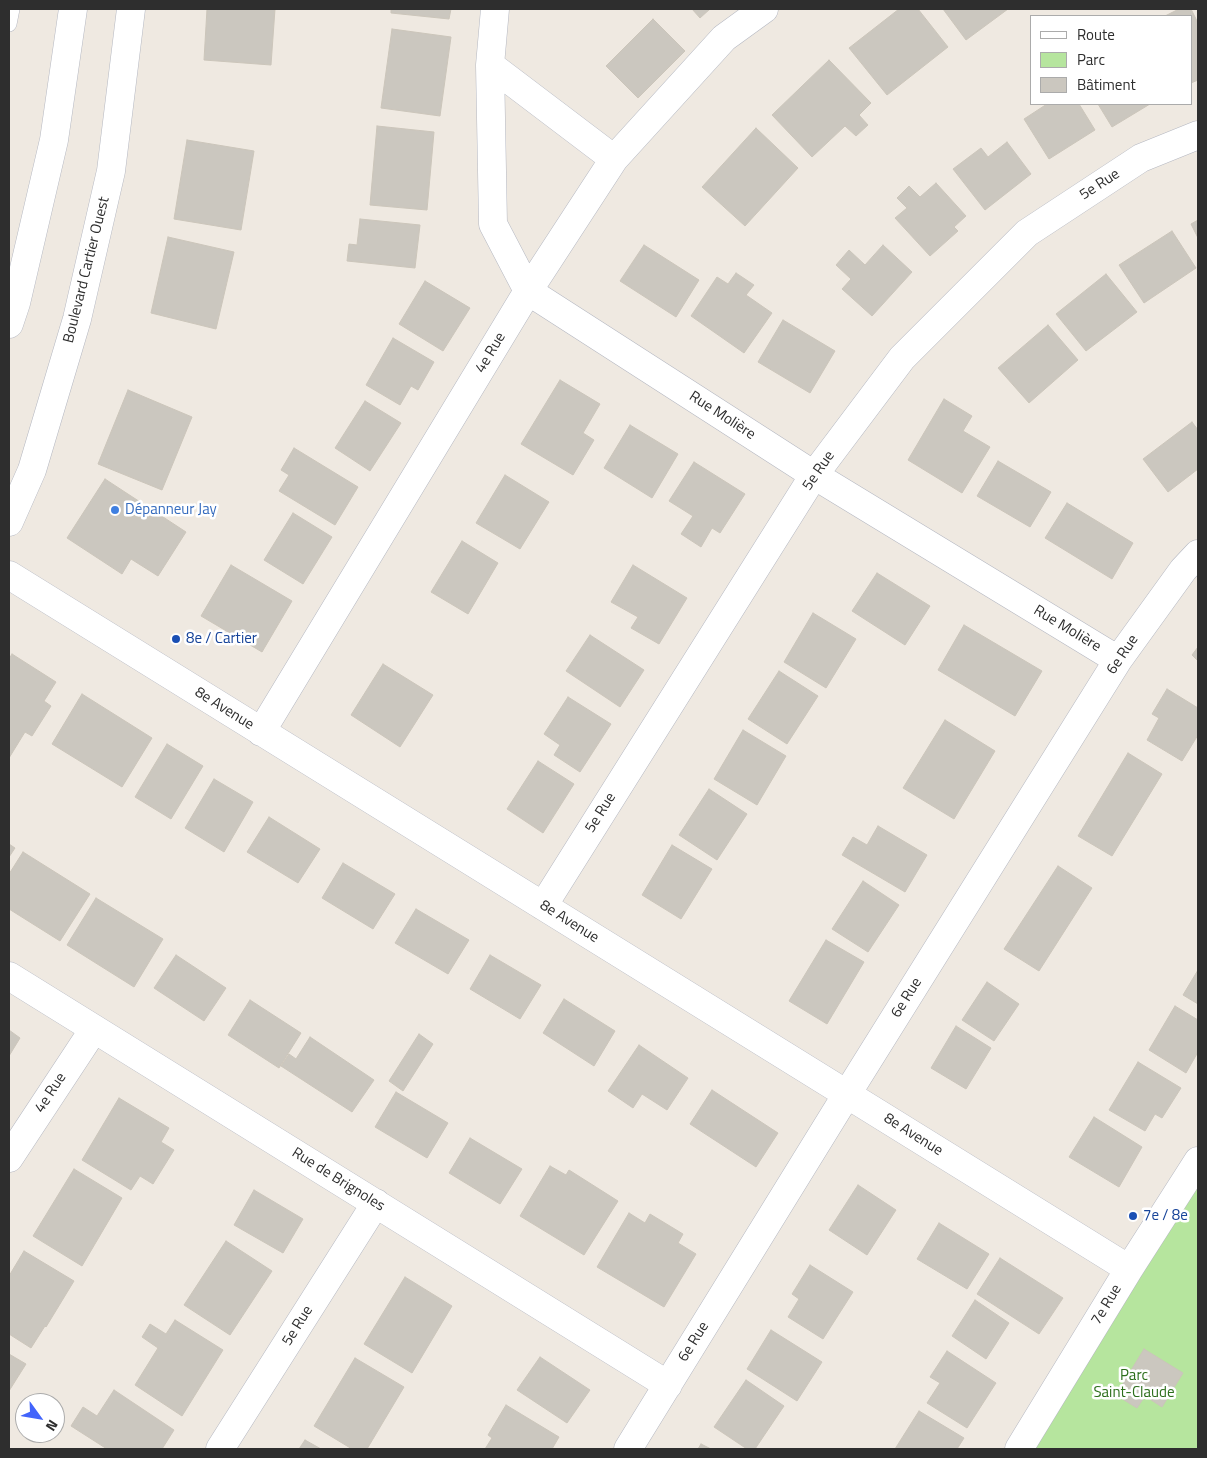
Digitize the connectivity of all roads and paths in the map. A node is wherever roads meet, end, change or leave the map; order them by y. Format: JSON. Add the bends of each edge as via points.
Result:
{"nodes":[{"id":1,"x":12,"y":9,"type":"edge"},
{"id":2,"x":72,"y":9,"type":"edge"},
{"id":3,"x":132,"y":9,"type":"edge"},
{"id":4,"x":495,"y":9,"type":"edge"},
{"id":5,"x":764,"y":9,"type":"edge"},
{"id":6,"x":9,"y":24,"type":"edge"},
{"id":7,"x":490,"y":65,"type":"junction"},
{"id":8,"x":1198,"y":135,"type":"edge"},
{"id":9,"x":614,"y":159,"type":"junction"},
{"id":10,"x":528,"y":291,"type":"junction"},
{"id":11,"x":9,"y":324,"type":"edge"},
{"id":12,"x":814,"y":475,"type":"junction"},
{"id":13,"x":9,"y":522,"type":"edge"},
{"id":14,"x":1198,"y":554,"type":"edge"},
{"id":15,"x":9,"y":576,"type":"edge"},
{"id":16,"x":1118,"y":660,"type":"junction"},
{"id":17,"x":261,"y":732,"type":"junction"},
{"id":18,"x":543,"y":906,"type":"junction"},
{"id":19,"x":9,"y":976,"type":"edge"},
{"id":20,"x":94,"y":1029,"type":"junction"},
{"id":21,"x":847,"y":1094,"type":"junction"},
{"id":22,"x":9,"y":1158,"type":"edge"},
{"id":23,"x":1198,"y":1161,"type":"edge"},
{"id":24,"x":376,"y":1203,"type":"junction"},
{"id":25,"x":1129,"y":1269,"type":"junction"},
{"id":26,"x":668,"y":1385,"type":"junction"},
{"id":27,"x":220,"y":1449,"type":"edge"},
{"id":28,"x":628,"y":1449,"type":"edge"},
{"id":29,"x":1019,"y":1449,"type":"edge"}],
"edges":[{"from":1,"to":6,"type":"lane"},
{"from":2,"to":11,"type":"street","via":[[54,140]]},
{"from":3,"to":13,"type":"street","name":"Boulevard Cartier Ouest","via":[[111,171],[77,319],[32,470]]},
{"from":4,"to":7,"type":"street","name":"Rue Molière"},
{"from":5,"to":9,"type":"street","name":"4e Rue","via":[[724,38]]},
{"from":7,"to":9,"type":"street"},
{"from":7,"to":10,"type":"street","name":"Rue Molière","via":[[493,224]]},
{"from":8,"to":12,"type":"street","name":"5e Rue","via":[[1141,158],[1027,233],[902,358]]},
{"from":9,"to":10,"type":"street","name":"4e Rue"},
{"from":10,"to":12,"type":"street","name":"Rue Molière"},
{"from":10,"to":17,"type":"street","name":"4e Rue"},
{"from":12,"to":16,"type":"street","name":"Rue Molière"},
{"from":12,"to":18,"type":"street","name":"5e Rue"},
{"from":14,"to":16,"type":"street","name":"6e Rue"},
{"from":15,"to":17,"type":"street","name":"8e Avenue"},
{"from":16,"to":21,"type":"street","name":"6e Rue"},
{"from":17,"to":18,"type":"street","name":"8e Avenue"},
{"from":18,"to":21,"type":"street","name":"8e Avenue"},
{"from":19,"to":20,"type":"street","name":"Rue de Brignoles"},
{"from":20,"to":22,"type":"street","name":"4e Rue"},
{"from":20,"to":24,"type":"street","name":"Rue de Brignoles"},
{"from":21,"to":25,"type":"street","name":"8e Avenue"},
{"from":21,"to":26,"type":"street","name":"6e Rue"},
{"from":23,"to":25,"type":"street","name":"7e Rue"},
{"from":24,"to":26,"type":"street","name":"Rue de Brignoles"},
{"from":24,"to":27,"type":"street","name":"5e Rue"},
{"from":25,"to":29,"type":"street","name":"7e Rue"},
{"from":26,"to":28,"type":"street","name":"6e Rue"}]}
